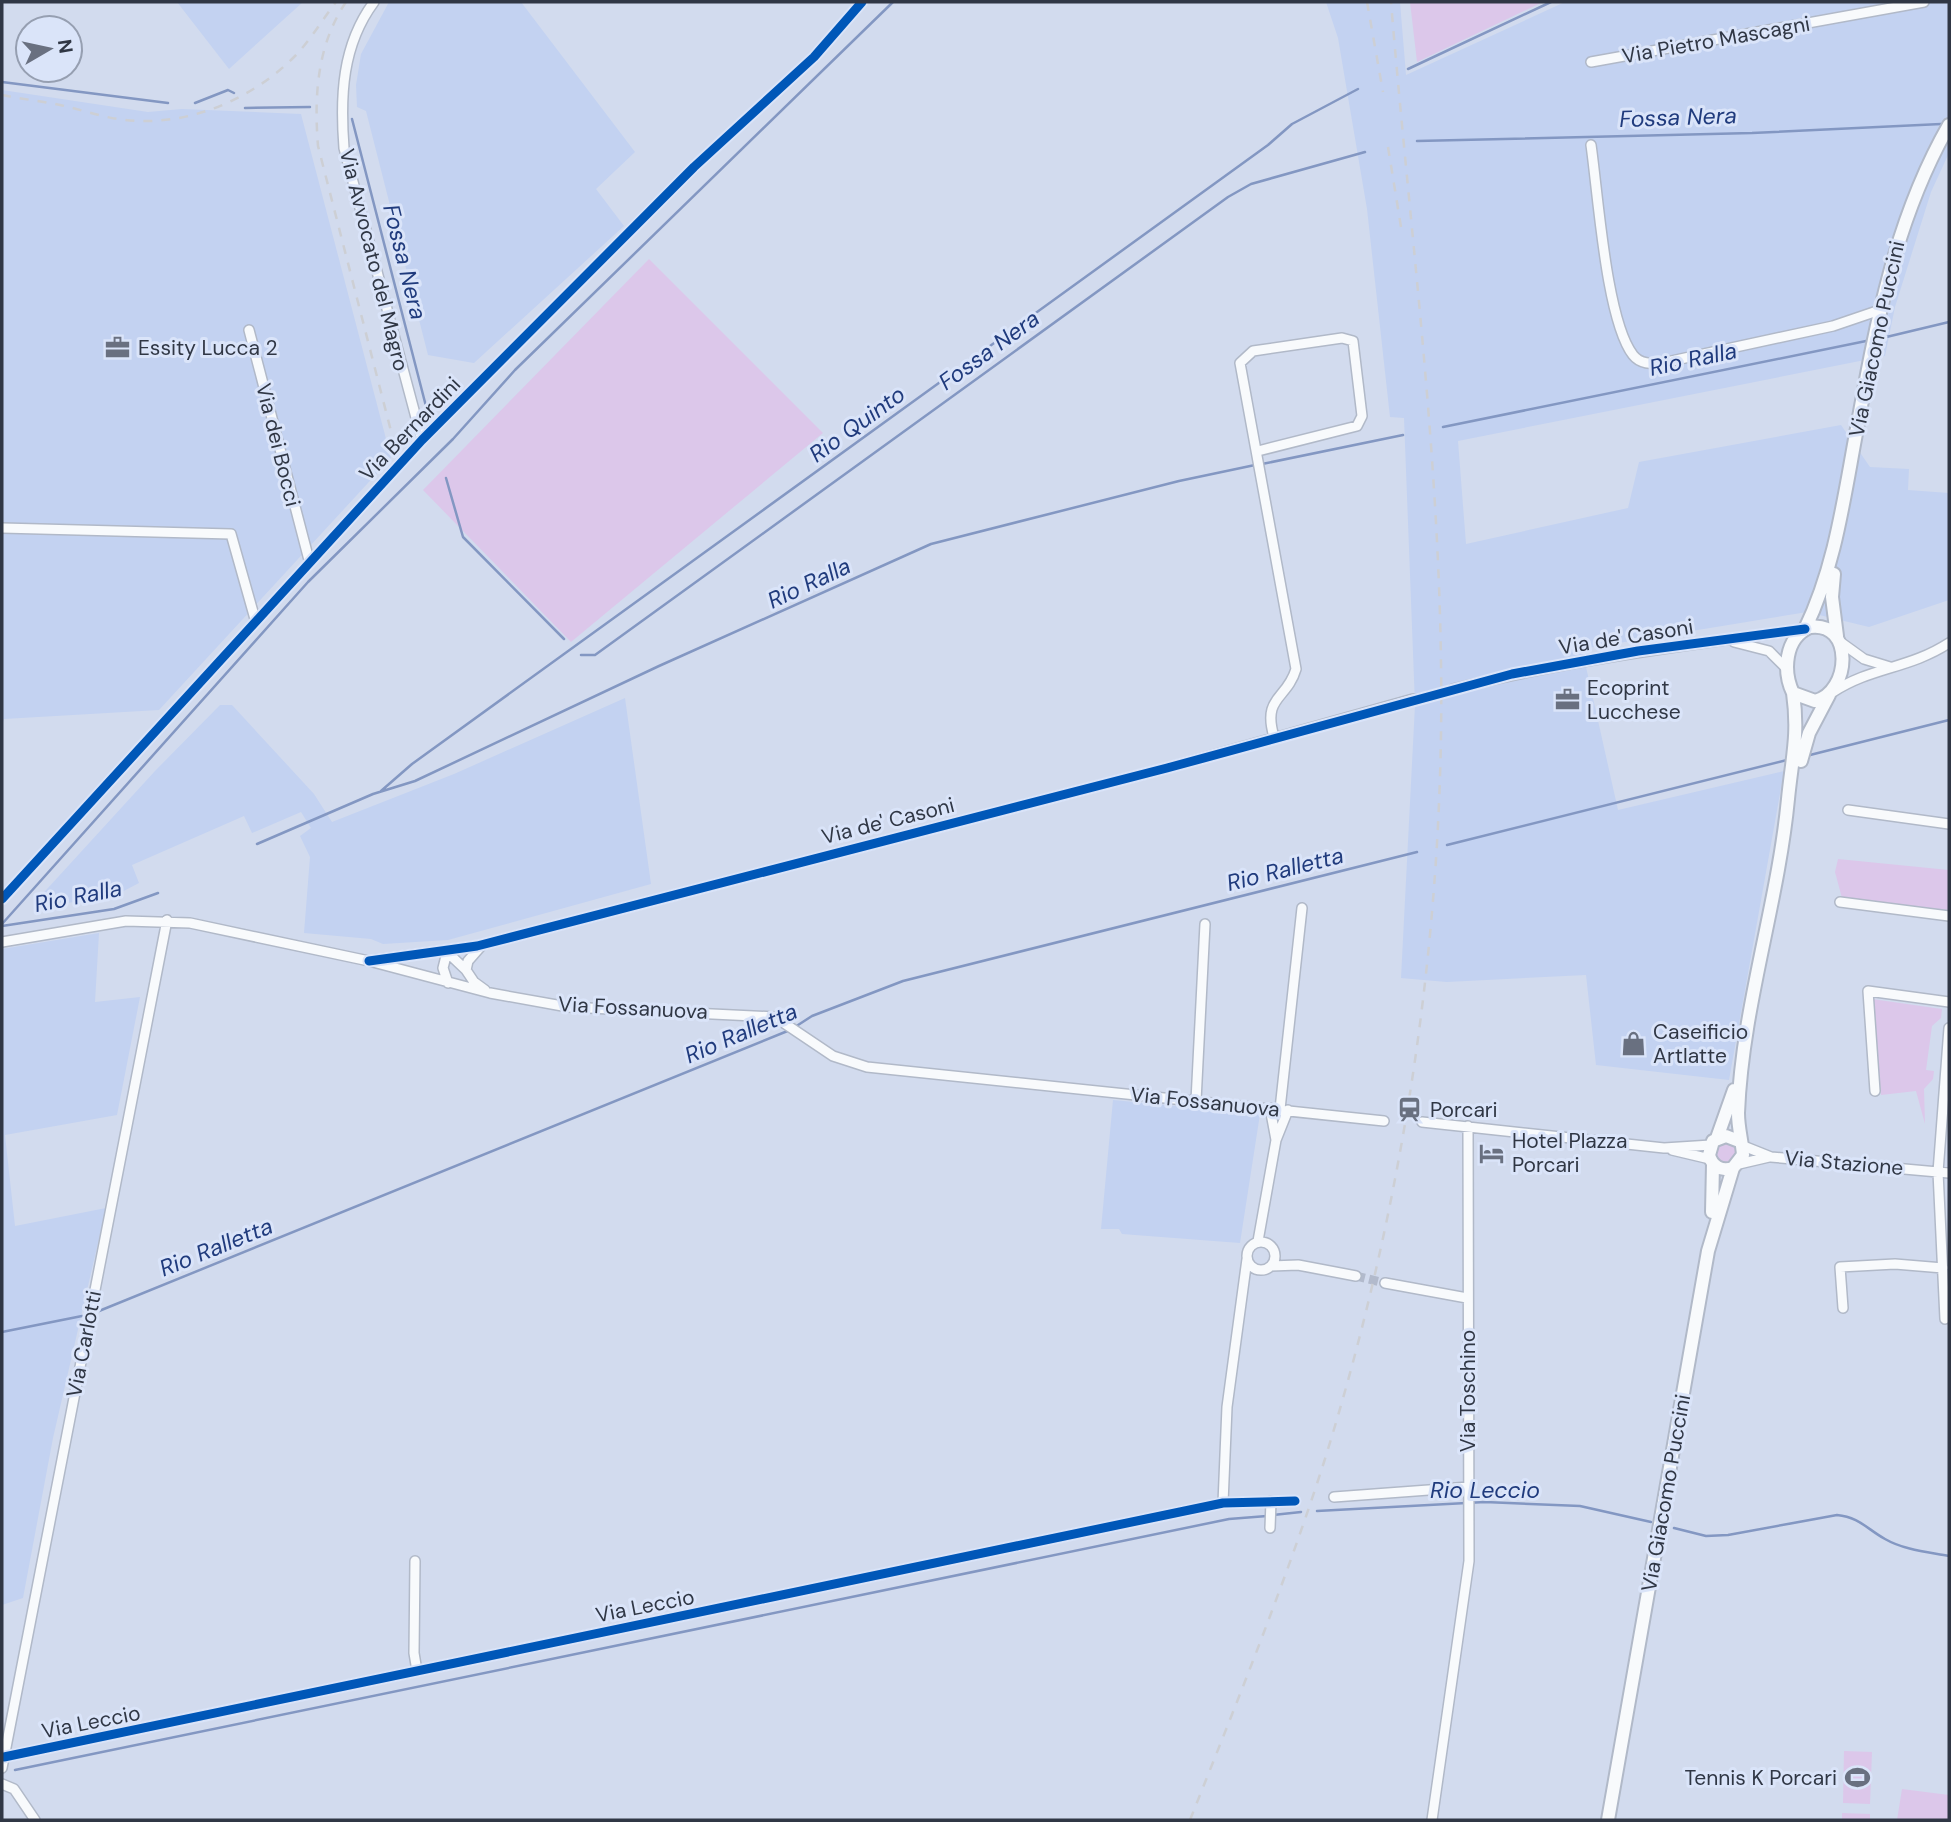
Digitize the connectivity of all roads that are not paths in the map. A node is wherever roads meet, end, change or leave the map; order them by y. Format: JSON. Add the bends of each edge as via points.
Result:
{"nodes":[{"id":1,"x":374,"y":2,"type":"edge"},
{"id":2,"x":862,"y":2,"type":"edge"},
{"id":3,"x":1924,"y":2,"type":"edge"},
{"id":4,"x":1591,"y":62,"type":"dead end"},
{"id":5,"x":1949,"y":125,"type":"edge"},
{"id":6,"x":1591,"y":145,"type":"dead end"},
{"id":7,"x":1880,"y":310,"type":"junction"},
{"id":8,"x":249,"y":330,"type":"dead end"},
{"id":9,"x":422,"y":440,"type":"junction"},
{"id":10,"x":1259,"y":453,"type":"junction"},
{"id":11,"x":1840,"y":521,"type":"junction"},
{"id":12,"x":2,"y":528,"type":"edge"},
{"id":13,"x":309,"y":560,"type":"junction"},
{"id":14,"x":255,"y":619,"type":"junction"},
{"id":15,"x":1805,"y":629,"type":"junction"},
{"id":16,"x":1838,"y":639,"type":"junction"},
{"id":17,"x":1726,"y":640,"type":"junction"},
{"id":18,"x":1949,"y":643,"type":"edge"},
{"id":19,"x":1786,"y":668,"type":"junction"},
{"id":20,"x":1892,"y":668,"type":"junction"},
{"id":21,"x":1453,"y":689,"type":"tunnel mouth"},
{"id":22,"x":1793,"y":694,"type":"junction"},
{"id":23,"x":1829,"y":695,"type":"junction"},
{"id":24,"x":1413,"y":699,"type":"tunnel mouth"},
{"id":25,"x":1274,"y":737,"type":"junction"},
{"id":26,"x":1849,"y":810,"type":"dead end"},
{"id":27,"x":1788,"y":813,"type":"junction"},
{"id":28,"x":1949,"y":824,"type":"edge"},
{"id":29,"x":2,"y":899,"type":"edge"},
{"id":30,"x":1840,"y":902,"type":"dead end"},
{"id":31,"x":1302,"y":908,"type":"dead end"},
{"id":32,"x":1949,"y":916,"type":"edge"},
{"id":33,"x":167,"y":920,"type":"junction"},
{"id":34,"x":1205,"y":924,"type":"dead end"},
{"id":35,"x":2,"y":942,"type":"edge"},
{"id":36,"x":483,"y":944,"type":"junction"},
{"id":37,"x":447,"y":951,"type":"junction"},
{"id":38,"x":369,"y":961,"type":"junction"},
{"id":39,"x":466,"y":970,"type":"junction"},
{"id":40,"x":448,"y":983,"type":"junction"},
{"id":41,"x":490,"y":993,"type":"junction"},
{"id":42,"x":1949,"y":1002,"type":"edge"},
{"id":43,"x":1949,"y":1028,"type":"edge"},
{"id":44,"x":1745,"y":1046,"type":"junction"},
{"id":45,"x":1875,"y":1091,"type":"dead end"},
{"id":46,"x":1196,"y":1101,"type":"junction"},
{"id":47,"x":1279,"y":1109,"type":"junction"},
{"id":48,"x":1384,"y":1121,"type":"dead end"},
{"id":49,"x":1422,"y":1122,"type":"dead end"},
{"id":50,"x":1468,"y":1126,"type":"junction"},
{"id":51,"x":1276,"y":1141,"type":"junction"},
{"id":52,"x":1714,"y":1142,"type":"junction"},
{"id":53,"x":1740,"y":1143,"type":"junction"},
{"id":54,"x":1664,"y":1148,"type":"junction"},
{"id":55,"x":1771,"y":1157,"type":"junction"},
{"id":56,"x":1712,"y":1161,"type":"junction"},
{"id":57,"x":1736,"y":1166,"type":"junction"},
{"id":58,"x":1938,"y":1172,"type":"junction"},
{"id":59,"x":1949,"y":1173,"type":"edge"},
{"id":60,"x":1266,"y":1212,"type":"junction"},
{"id":61,"x":1258,"y":1241,"type":"junction"},
{"id":62,"x":1272,"y":1247,"type":"junction"},
{"id":63,"x":1708,"y":1251,"type":"junction"},
{"id":64,"x":1247,"y":1259,"type":"junction"},
{"id":65,"x":1298,"y":1265,"type":"junction"},
{"id":66,"x":1271,"y":1266,"type":"junction"},
{"id":67,"x":1942,"y":1268,"type":"junction"},
{"id":68,"x":1256,"y":1269,"type":"junction"},
{"id":69,"x":1356,"y":1276,"type":"tunnel mouth"},
{"id":70,"x":1385,"y":1283,"type":"tunnel mouth"},
{"id":71,"x":1243,"y":1294,"type":"junction"},
{"id":72,"x":1467,"y":1298,"type":"junction"},
{"id":73,"x":1843,"y":1308,"type":"dead end"},
{"id":74,"x":1945,"y":1319,"type":"dead end"},
{"id":75,"x":1469,"y":1488,"type":"junction"},
{"id":76,"x":1334,"y":1497,"type":"dead end"},
{"id":77,"x":1271,"y":1501,"type":"junction"},
{"id":78,"x":1295,"y":1501,"type":"dead end"},
{"id":79,"x":1223,"y":1503,"type":"junction"},
{"id":80,"x":1271,"y":1525,"type":"dead end"},
{"id":81,"x":415,"y":1561,"type":"dead end"},
{"id":82,"x":417,"y":1671,"type":"junction"},
{"id":83,"x":4,"y":1757,"type":"junction"},
{"id":84,"x":2,"y":1768,"type":"edge"},
{"id":85,"x":2,"y":1784,"type":"edge"},
{"id":86,"x":35,"y":1820,"type":"edge"},
{"id":87,"x":1432,"y":1820,"type":"edge"},
{"id":88,"x":1608,"y":1820,"type":"edge"}],
"edges":[{"from":1,"to":9,"type":"street","name":"Via Avvocato del Magro","via":[[356,33],[346,64],[340,100],[344,148]]},
{"from":2,"to":9,"type":"street","name":"Via Bernardini","via":[[814,57],[694,167]]},
{"from":3,"to":4,"type":"street","name":"Via Pietro Mascagni"},
{"from":5,"to":7,"type":"main road","name":"Via Giacomo Puccini","via":[[1917,186]]},
{"from":6,"to":7,"type":"street","via":[[1612,298],[1623,338],[1634,357],[1648,364],[1662,363],[1833,326]]},
{"from":7,"to":11,"type":"main road","name":"Via Giacomo Puccini"},
{"from":8,"to":13,"type":"street","name":"Via dei Bocci"},
{"from":9,"to":13,"type":"street","name":"Via Bernardini"},
{"from":10,"to":10,"type":"street","via":[[1240,363],[1253,351],[1342,338],[1353,341],[1362,416],[1357,426]]},
{"from":10,"to":25,"type":"street","via":[[1296,669],[1293,680],[1273,700]]},
{"from":11,"to":15,"type":"main road","name":"Via Giacomo Puccini","via":[[1826,581]]},
{"from":11,"to":16,"type":"main road","name":"Via Giacomo Puccini","via":[[1832,587]]},
{"from":12,"to":14,"type":"street","via":[[231,534]]},
{"from":13,"to":14,"type":"street","name":"Via Bernardini"},
{"from":14,"to":29,"type":"street","name":"Via Bernardini"},
{"from":15,"to":16,"type":"main road","via":[[1825,627]]},
{"from":15,"to":17,"type":"street","name":"Via de' Casoni"},
{"from":15,"to":19,"type":"main road","name":"Via Giacomo Puccini","via":[[1792,645]]},
{"from":16,"to":20,"type":"street","via":[[1864,659]]},
{"from":16,"to":23,"type":"main road","name":"Via Giacomo Puccini","via":[[1842,666]]},
{"from":17,"to":19,"type":"street","name":"Via de' Casoni","via":[[1762,647]]},
{"from":17,"to":21,"type":"street","name":"Via de' Casoni","via":[[1569,663]]},
{"from":18,"to":20,"type":"street","via":[[1920,660]]},
{"from":19,"to":22,"type":"main road","name":"Via Giacomo Puccini"},
{"from":20,"to":23,"type":"street","via":[[1856,679]]},
{"from":22,"to":23,"type":"main road","via":[[1807,701]]},
{"from":22,"to":27,"type":"main road","name":"Via Giacomo Puccini","via":[[1797,733]]},
{"from":23,"to":27,"type":"main road","name":"Via Giacomo Puccini","via":[[1805,744]]},
{"from":24,"to":25,"type":"street","name":"Via de' Casoni"},
{"from":25,"to":36,"type":"street","name":"Via de' Casoni"},
{"from":26,"to":28,"type":"street"},
{"from":27,"to":44,"type":"main road","name":"Via Giacomo Puccini"},
{"from":30,"to":32,"type":"street"},
{"from":31,"to":47,"type":"street"},
{"from":33,"to":35,"type":"street","name":"Via Fossanuova","via":[[114,922]]},
{"from":33,"to":38,"type":"street","name":"Via Fossanuova"},
{"from":33,"to":83,"type":"street","name":"Via Carlotti"},
{"from":34,"to":46,"type":"street"},
{"from":36,"to":37,"type":"street","name":"Via de' Casoni"},
{"from":36,"to":39,"type":"street"},
{"from":37,"to":38,"type":"street","name":"Via de' Casoni"},
{"from":37,"to":39,"type":"street"},
{"from":37,"to":40,"type":"street","via":[[443,968]]},
{"from":38,"to":40,"type":"street","name":"Via Fossanuova"},
{"from":39,"to":41,"type":"street"},
{"from":40,"to":41,"type":"street","name":"Via Fossanuova"},
{"from":41,"to":46,"type":"street","name":"Via Fossanuova","via":[[568,1007],[775,1017],[833,1056],[867,1068]]},
{"from":42,"to":45,"type":"street","via":[[1868,992]]},
{"from":43,"to":58,"type":"street"},
{"from":44,"to":52,"type":"main road","via":[[1730,1104]]},
{"from":44,"to":53,"type":"main road","name":"Via Giacomo Puccini"},
{"from":46,"to":47,"type":"street","name":"Via Fossanuova"},
{"from":47,"to":48,"type":"street","name":"Via Fossanuova"},
{"from":47,"to":51,"type":"street"},
{"from":47,"to":51,"type":"street"},
{"from":49,"to":50,"type":"street"},
{"from":50,"to":54,"type":"street"},
{"from":50,"to":72,"type":"street","name":"Via Toschino"},
{"from":51,"to":60,"type":"street"},
{"from":52,"to":53,"type":"main road","via":[[1726,1136]]},
{"from":52,"to":54,"type":"street"},
{"from":52,"to":56,"type":"main road"},
{"from":53,"to":55,"type":"street","name":"Via Stazione"},
{"from":53,"to":57,"type":"main road","via":[[1743,1155]]},
{"from":54,"to":56,"type":"street"},
{"from":55,"to":57,"type":"street"},
{"from":55,"to":58,"type":"street","name":"Via Stazione"},
{"from":56,"to":57,"type":"main road","via":[[1724,1170]]},
{"from":56,"to":63,"type":"main road"},
{"from":57,"to":63,"type":"main road","name":"Via Giacomo Puccini"},
{"from":58,"to":59,"type":"street","name":"Via Stazione"},
{"from":58,"to":67,"type":"street"},
{"from":60,"to":61,"type":"street"},
{"from":60,"to":62,"type":"street"},
{"from":61,"to":62,"type":"street"},
{"from":61,"to":64,"type":"street","via":[[1247,1250]]},
{"from":62,"to":65,"type":"street"},
{"from":62,"to":66,"type":"street"},
{"from":63,"to":88,"type":"main road","name":"Via Giacomo Puccini"},
{"from":64,"to":68,"type":"street"},
{"from":64,"to":71,"type":"street"},
{"from":65,"to":66,"type":"street"},
{"from":65,"to":69,"type":"street"},
{"from":66,"to":68,"type":"street"},
{"from":67,"to":73,"type":"street","via":[[1895,1264],[1840,1267]]},
{"from":67,"to":74,"type":"street"},
{"from":68,"to":71,"type":"street"},
{"from":70,"to":72,"type":"street"},
{"from":71,"to":79,"type":"street","via":[[1227,1408]]},
{"from":72,"to":75,"type":"street","name":"Via Toschino"},
{"from":75,"to":76,"type":"street"},
{"from":75,"to":87,"type":"street","name":"Via Toschino","via":[[1464,1603]]},
{"from":77,"to":78,"type":"street","name":"Via Leccio"},
{"from":77,"to":79,"type":"street","name":"Via Leccio"},
{"from":77,"to":80,"type":"street"},
{"from":79,"to":82,"type":"street","name":"Via Leccio"},
{"from":81,"to":82,"type":"street"},
{"from":82,"to":83,"type":"street","name":"Via Leccio"},
{"from":83,"to":84,"type":"street","name":"Via Carlotti"},
{"from":85,"to":86,"type":"street","via":[[14,1789]]}]}
